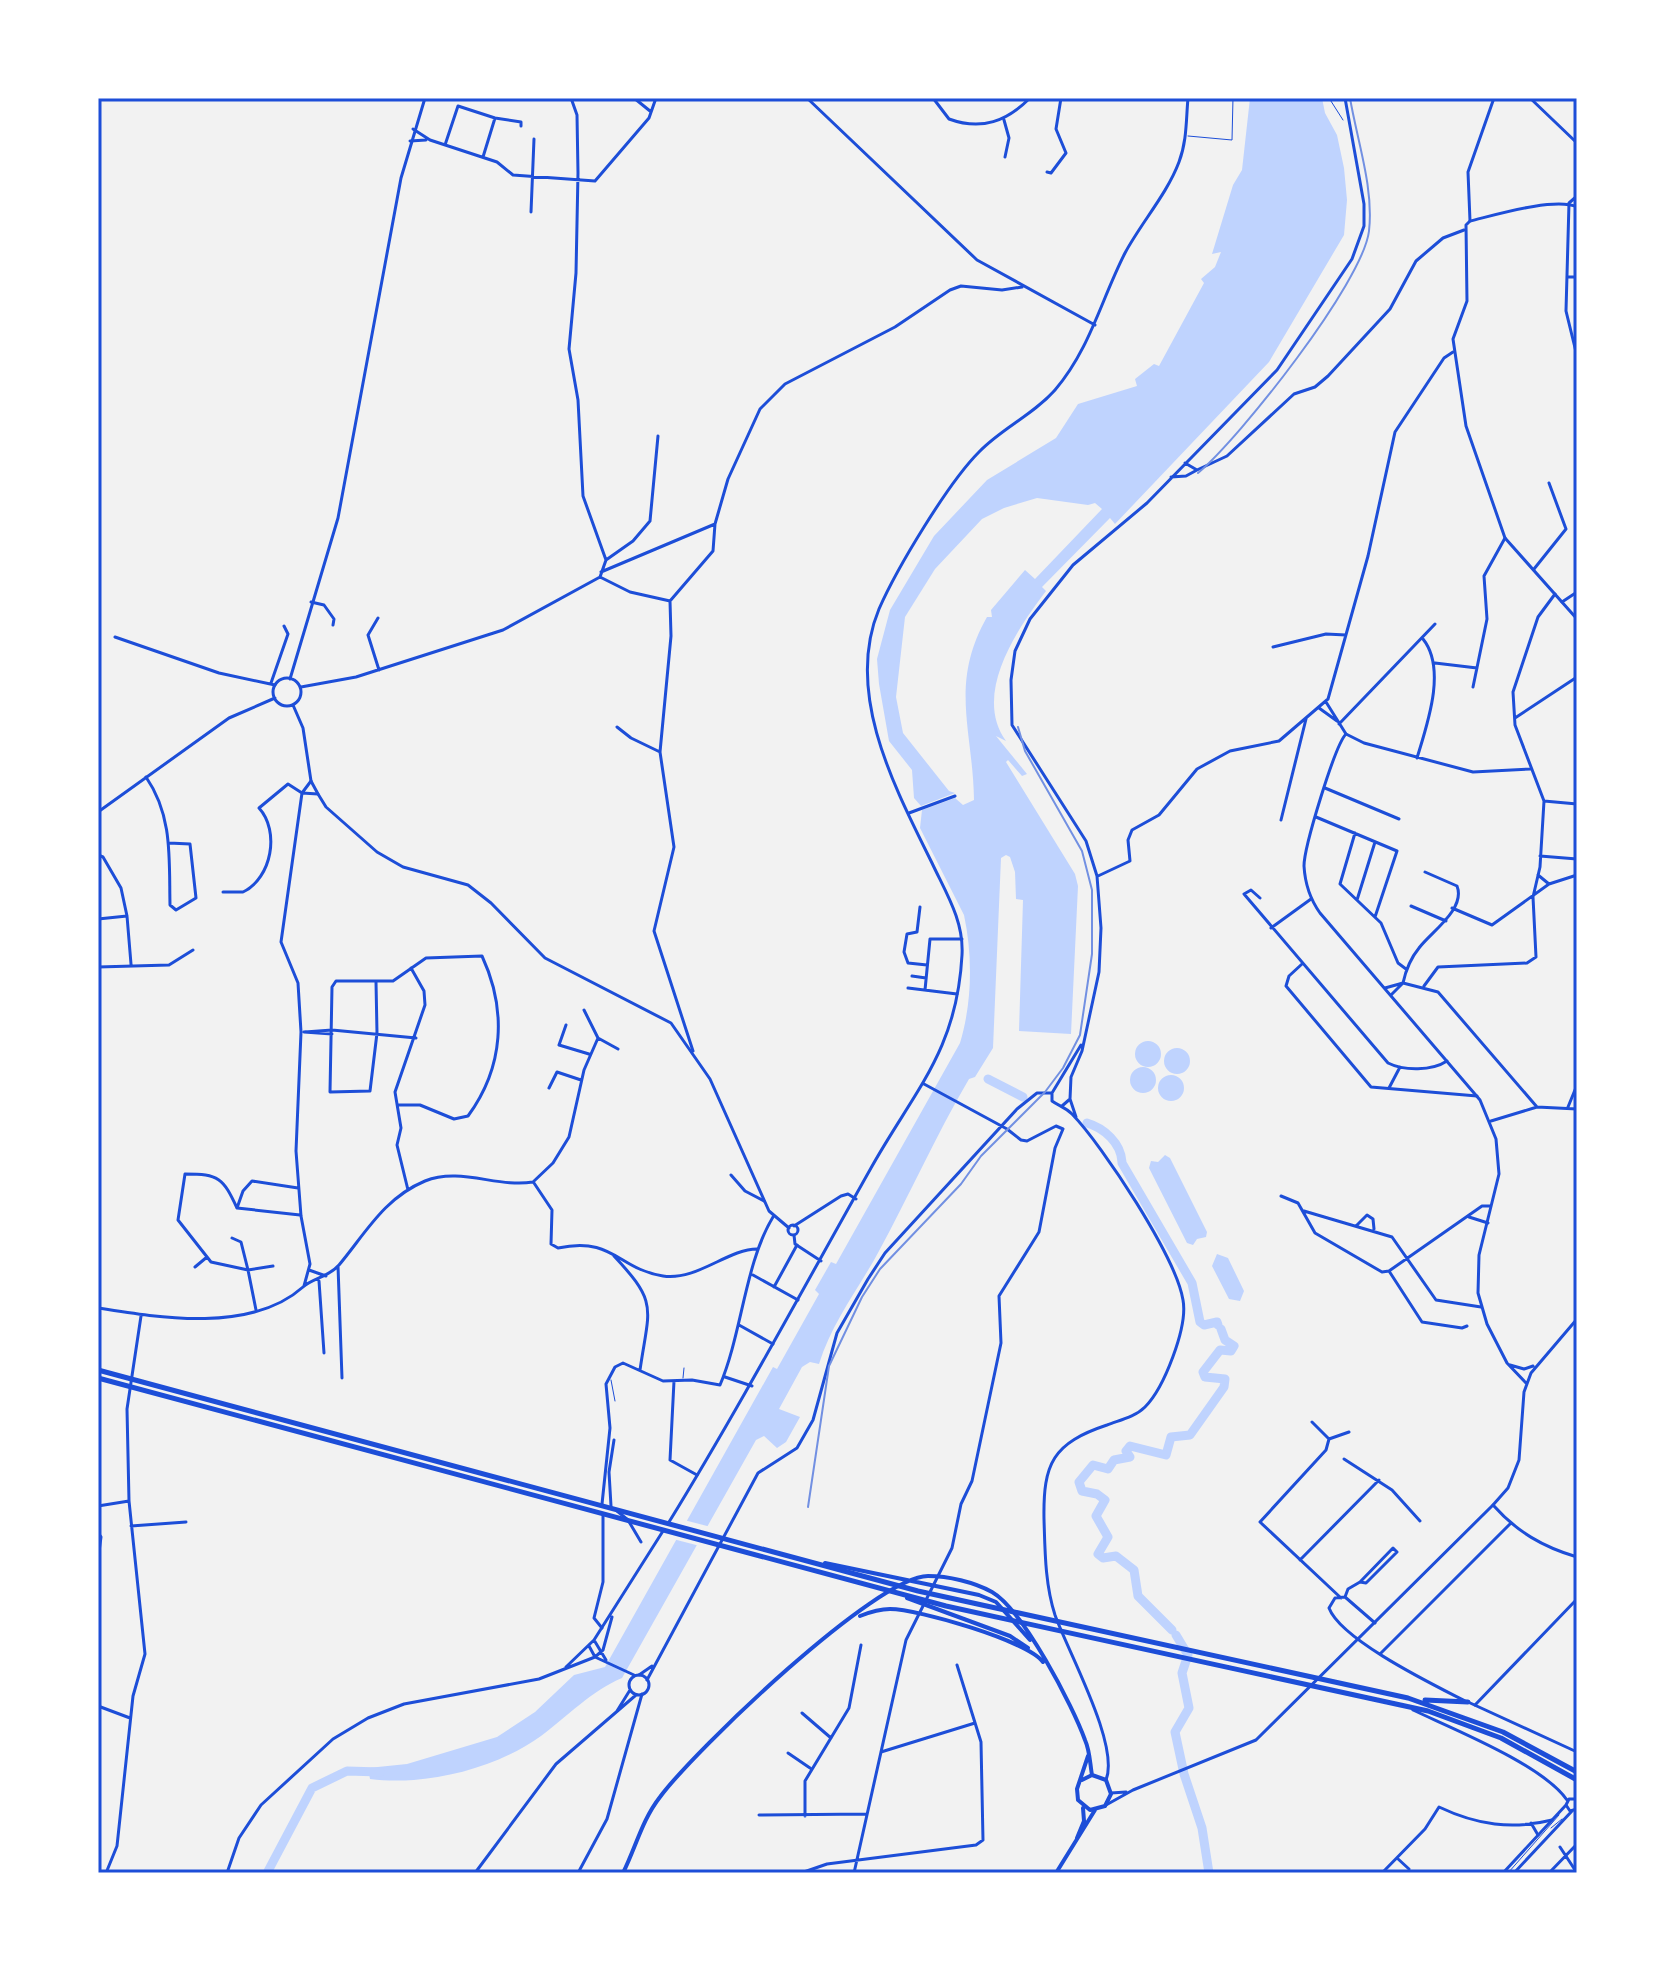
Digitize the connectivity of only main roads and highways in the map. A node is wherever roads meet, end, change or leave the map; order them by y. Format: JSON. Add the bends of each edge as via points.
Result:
{"nodes":[{"id":1,"x":98,"y":1370,"type":"edge"},
{"id":2,"x":98,"y":1378,"type":"edge"},
{"id":3,"x":813,"y":1562,"type":"junction"},
{"id":4,"x":934,"y":1606,"type":"junction"},
{"id":5,"x":854,"y":1617,"type":"junction"},
{"id":6,"x":1039,"y":1654,"type":"junction"},
{"id":7,"x":1408,"y":1698,"type":"junction"},
{"id":8,"x":1471,"y":1704,"type":"road end"},
{"id":9,"x":1089,"y":1752,"type":"junction"},
{"id":10,"x":1577,"y":1772,"type":"edge"},
{"id":11,"x":1092,"y":1775,"type":"junction"},
{"id":12,"x":1082,"y":1780,"type":"junction"},
{"id":13,"x":1577,"y":1780,"type":"edge"},
{"id":14,"x":1083,"y":1806,"type":"junction"},
{"id":15,"x":1095,"y":1810,"type":"junction"},
{"id":16,"x":1077,"y":1840,"type":"junction"},
{"id":17,"x":623,"y":1873,"type":"edge"},
{"id":18,"x":1056,"y":1873,"type":"edge"}],
"edges":[{"from":1,"to":3,"type":"highway"},
{"from":2,"to":4,"type":"highway"},
{"from":3,"to":6,"type":"main road","via":[[990,1599]]},
{"from":3,"to":7,"type":"highway","via":[[997,1610]]},
{"from":4,"to":6,"type":"main road","via":[[1010,1636]]},
{"from":4,"to":13,"type":"highway","via":[[1399,1703],[1501,1738]]},
{"from":5,"to":6,"type":"main road","via":[[901,1610]]},
{"from":5,"to":6,"type":"main road","via":[[909,1580],[954,1579],[994,1593]]},
{"from":5,"to":17,"type":"main road","via":[[758,1693],[673,1781],[646,1817]]},
{"from":6,"to":9,"type":"main road"},
{"from":7,"to":8,"type":"highway"},
{"from":7,"to":10,"type":"highway","via":[[1503,1732]]},
{"from":9,"to":11,"type":"main road"},
{"from":9,"to":12,"type":"main road"},
{"from":11,"to":12,"type":"main road"},
{"from":11,"to":15,"type":"main road","via":[[1106,1780],[1114,1793]]},
{"from":12,"to":14,"type":"main road","via":[[1077,1794]]},
{"from":14,"to":15,"type":"main road"},
{"from":14,"to":16,"type":"main road"},
{"from":15,"to":16,"type":"main road"},
{"from":16,"to":18,"type":"main road"}]}
